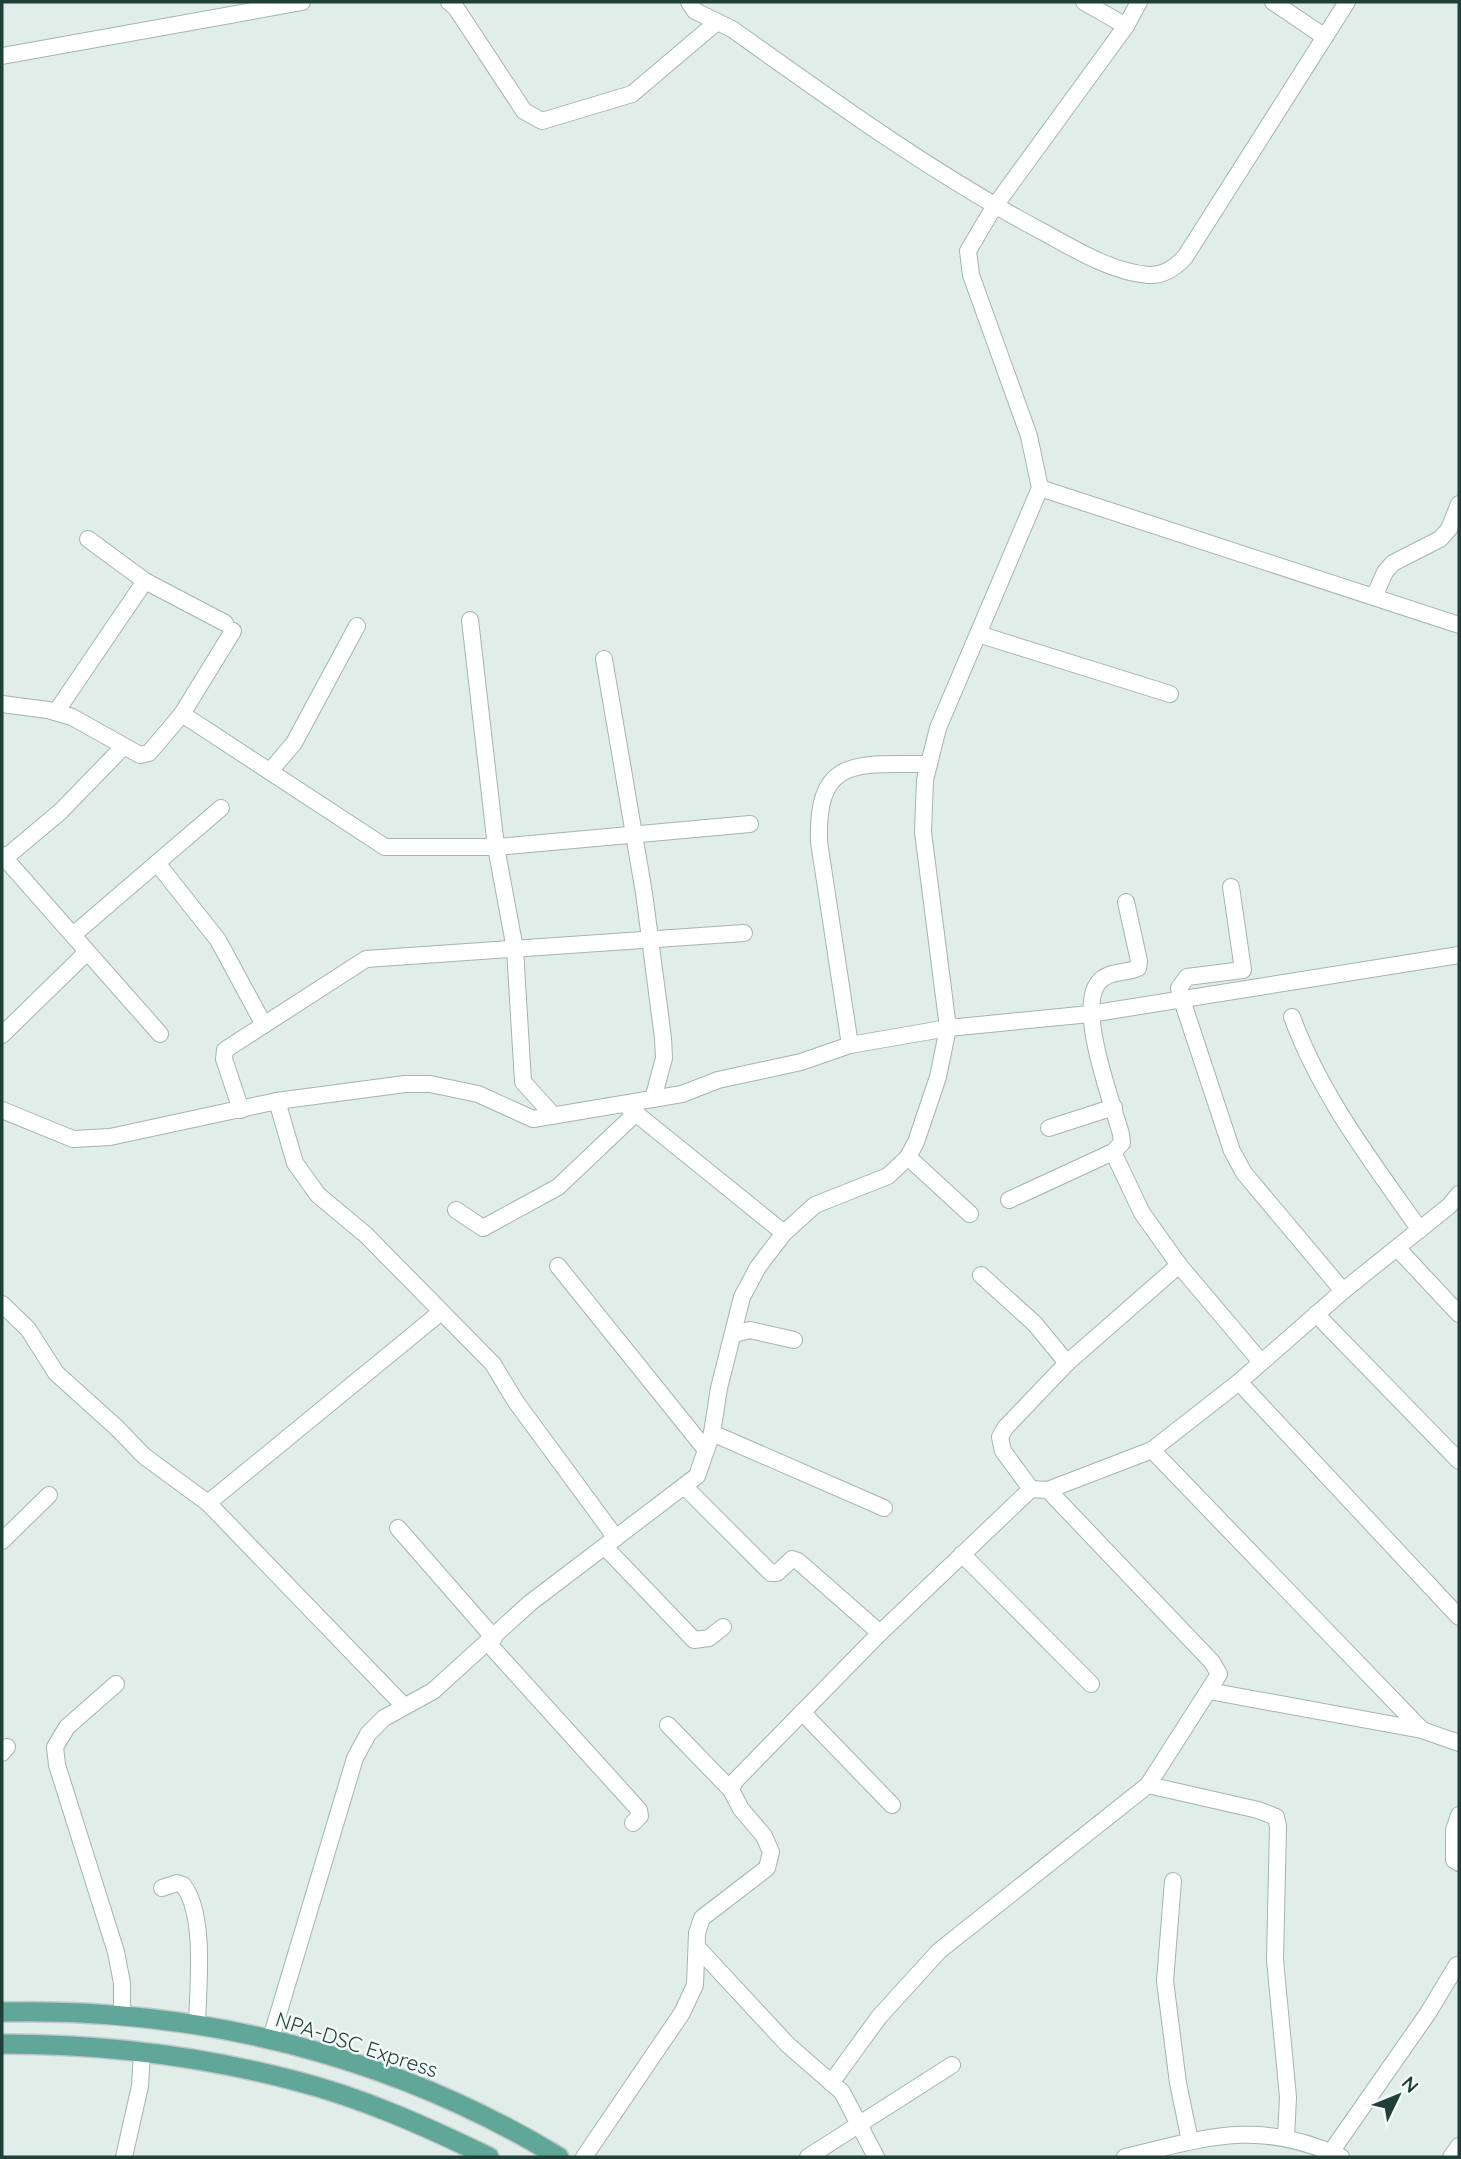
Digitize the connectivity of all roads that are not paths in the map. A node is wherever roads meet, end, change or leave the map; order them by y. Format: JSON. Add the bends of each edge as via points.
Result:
{"nodes":[{"id":1,"x":302,"y":2,"type":"edge"},
{"id":2,"x":449,"y":2,"type":"edge"},
{"id":3,"x":689,"y":2,"type":"edge"},
{"id":4,"x":1084,"y":2,"type":"edge"},
{"id":5,"x":1139,"y":2,"type":"edge"},
{"id":6,"x":1273,"y":2,"type":"edge"},
{"id":7,"x":1347,"y":2,"type":"edge"},
{"id":8,"x":717,"y":22,"type":"junction"},
{"id":9,"x":1126,"y":26,"type":"junction"},
{"id":10,"x":1325,"y":37,"type":"junction"},
{"id":11,"x":2,"y":56,"type":"edge"},
{"id":12,"x":994,"y":206,"type":"junction"},
{"id":13,"x":1040,"y":488,"type":"junction"},
{"id":14,"x":1459,"y":504,"type":"edge"},
{"id":15,"x":88,"y":539,"type":"dead end"},
{"id":16,"x":145,"y":581,"type":"junction"},
{"id":17,"x":1374,"y":597,"type":"junction"},
{"id":18,"x":470,"y":620,"type":"dead end"},
{"id":19,"x":1459,"y":625,"type":"edge"},
{"id":20,"x":357,"y":626,"type":"dead end"},
{"id":21,"x":978,"y":634,"type":"junction"},
{"id":22,"x":604,"y":659,"type":"dead end"},
{"id":23,"x":1170,"y":694,"type":"dead end"},
{"id":24,"x":2,"y":704,"type":"edge"},
{"id":25,"x":56,"y":712,"type":"junction"},
{"id":26,"x":183,"y":714,"type":"junction"},
{"id":27,"x":123,"y":747,"type":"junction"},
{"id":28,"x":929,"y":764,"type":"junction"},
{"id":29,"x":271,"y":770,"type":"junction"},
{"id":30,"x":221,"y":808,"type":"dead end"},
{"id":31,"x":750,"y":824,"type":"dead end"},
{"id":32,"x":635,"y":835,"type":"junction"},
{"id":33,"x":496,"y":847,"type":"junction"},
{"id":34,"x":3,"y":856,"type":"edge"},
{"id":35,"x":157,"y":863,"type":"junction"},
{"id":36,"x":1231,"y":887,"type":"dead end"},
{"id":37,"x":1126,"y":902,"type":"dead end"},
{"id":38,"x":744,"y":933,"type":"dead end"},
{"id":39,"x":73,"y":935,"type":"junction"},
{"id":40,"x":649,"y":941,"type":"junction"},
{"id":41,"x":515,"y":949,"type":"junction"},
{"id":42,"x":87,"y":952,"type":"junction"},
{"id":43,"x":1459,"y":955,"type":"edge"},
{"id":44,"x":1182,"y":1000,"type":"junction"},
{"id":45,"x":1090,"y":1014,"type":"junction"},
{"id":46,"x":1292,"y":1017,"type":"dead end"},
{"id":47,"x":264,"y":1025,"type":"junction"},
{"id":48,"x":4,"y":1026,"type":"edge"},
{"id":49,"x":948,"y":1028,"type":"junction"},
{"id":50,"x":160,"y":1034,"type":"dead end"},
{"id":51,"x":850,"y":1045,"type":"junction"},
{"id":52,"x":653,"y":1099,"type":"junction"},
{"id":53,"x":277,"y":1101,"type":"junction"},
{"id":54,"x":1114,"y":1107,"type":"junction"},
{"id":55,"x":630,"y":1108,"type":"junction"},
{"id":56,"x":2,"y":1110,"type":"edge"},
{"id":57,"x":241,"y":1110,"type":"junction"},
{"id":58,"x":553,"y":1115,"type":"junction"},
{"id":59,"x":1049,"y":1128,"type":"dead end"},
{"id":60,"x":1113,"y":1152,"type":"junction"},
{"id":61,"x":908,"y":1157,"type":"junction"},
{"id":62,"x":1459,"y":1194,"type":"edge"},
{"id":63,"x":1009,"y":1200,"type":"dead end"},
{"id":64,"x":456,"y":1210,"type":"dead end"},
{"id":65,"x":970,"y":1214,"type":"dead end"},
{"id":66,"x":1420,"y":1230,"type":"junction"},
{"id":67,"x":785,"y":1233,"type":"junction"},
{"id":68,"x":1398,"y":1249,"type":"junction"},
{"id":69,"x":1180,"y":1265,"type":"junction"},
{"id":70,"x":558,"y":1266,"type":"dead end"},
{"id":71,"x":981,"y":1275,"type":"dead end"},
{"id":72,"x":1343,"y":1291,"type":"junction"},
{"id":73,"x":2,"y":1304,"type":"edge"},
{"id":74,"x":441,"y":1312,"type":"junction"},
{"id":75,"x":1317,"y":1314,"type":"junction"},
{"id":76,"x":1459,"y":1314,"type":"edge"},
{"id":77,"x":734,"y":1334,"type":"junction"},
{"id":78,"x":794,"y":1340,"type":"dead end"},
{"id":79,"x":1261,"y":1362,"type":"junction"},
{"id":80,"x":1067,"y":1363,"type":"junction"},
{"id":81,"x":1239,"y":1382,"type":"junction"},
{"id":82,"x":712,"y":1433,"type":"junction"},
{"id":83,"x":706,"y":1450,"type":"junction"},
{"id":84,"x":1152,"y":1450,"type":"junction"},
{"id":85,"x":1459,"y":1461,"type":"edge"},
{"id":86,"x":684,"y":1486,"type":"junction"},
{"id":87,"x":1031,"y":1489,"type":"junction"},
{"id":88,"x":1048,"y":1490,"type":"junction"},
{"id":89,"x":49,"y":1495,"type":"dead end"},
{"id":90,"x":208,"y":1503,"type":"junction"},
{"id":91,"x":884,"y":1508,"type":"dead end"},
{"id":92,"x":398,"y":1528,"type":"dead end"},
{"id":93,"x":2,"y":1541,"type":"edge"},
{"id":94,"x":611,"y":1543,"type":"junction"},
{"id":95,"x":962,"y":1554,"type":"junction"},
{"id":96,"x":1459,"y":1617,"type":"edge"},
{"id":97,"x":723,"y":1627,"type":"dead end"},
{"id":98,"x":880,"y":1633,"type":"junction"},
{"id":99,"x":491,"y":1640,"type":"junction"},
{"id":100,"x":116,"y":1684,"type":"dead end"},
{"id":101,"x":1091,"y":1684,"type":"dead end"},
{"id":102,"x":1209,"y":1691,"type":"junction"},
{"id":103,"x":404,"y":1706,"type":"junction"},
{"id":104,"x":802,"y":1713,"type":"junction"},
{"id":105,"x":668,"y":1725,"type":"dead end"},
{"id":106,"x":1422,"y":1730,"type":"junction"},
{"id":107,"x":1459,"y":1742,"type":"edge"},
{"id":108,"x":1148,"y":1785,"type":"junction"},
{"id":109,"x":731,"y":1790,"type":"junction"},
{"id":110,"x":892,"y":1805,"type":"dead end"},
{"id":111,"x":1459,"y":1815,"type":"edge"},
{"id":112,"x":632,"y":1823,"type":"dead end"},
{"id":113,"x":1459,"y":1863,"type":"edge"},
{"id":114,"x":1173,"y":1881,"type":"dead end"},
{"id":115,"x":162,"y":1888,"type":"dead end"},
{"id":116,"x":697,"y":1947,"type":"junction"},
{"id":117,"x":1457,"y":1965,"type":"dead end"},
{"id":118,"x":2,"y":2012,"type":"edge"},
{"id":119,"x":122,"y":2016,"type":"junction"},
{"id":120,"x":197,"y":2024,"type":"junction"},
{"id":121,"x":271,"y":2038,"type":"junction"},
{"id":122,"x":2,"y":2043,"type":"edge"},
{"id":123,"x":142,"y":2053,"type":"junction"},
{"id":124,"x":952,"y":2065,"type":"dead end"},
{"id":125,"x":831,"y":2083,"type":"junction"},
{"id":126,"x":860,"y":2124,"type":"junction"},
{"id":127,"x":1286,"y":2137,"type":"junction"},
{"id":128,"x":1190,"y":2141,"type":"junction"},
{"id":129,"x":1459,"y":2146,"type":"edge"},
{"id":130,"x":1336,"y":2155,"type":"edge"},
{"id":131,"x":124,"y":2157,"type":"edge"},
{"id":132,"x":488,"y":2157,"type":"edge"},
{"id":133,"x":559,"y":2157,"type":"edge"},
{"id":134,"x":584,"y":2157,"type":"edge"},
{"id":135,"x":808,"y":2157,"type":"edge"},
{"id":136,"x":876,"y":2157,"type":"edge"},
{"id":137,"x":1125,"y":2157,"type":"edge"},
{"id":138,"x":1451,"y":2157,"type":"edge"}],
"edges":[{"from":1,"to":11,"type":"street"},
{"from":2,"to":8,"type":"street","via":[[524,111],[542,121],[632,94]]},
{"from":3,"to":8,"type":"street","via":[[695,11]]},
{"from":4,"to":9,"type":"street"},
{"from":5,"to":9,"type":"street"},
{"from":6,"to":10,"type":"street"},
{"from":7,"to":10,"type":"street"},
{"from":8,"to":12,"type":"street"},
{"from":9,"to":12,"type":"street"},
{"from":10,"to":12,"type":"street","via":[[1174,269],[1151,276],[1128,272],[1081,253]]},
{"from":12,"to":13,"type":"street","via":[[968,251],[971,275],[1029,436]]},
{"from":13,"to":17,"type":"street"},
{"from":13,"to":21,"type":"street"},
{"from":14,"to":17,"type":"street","via":[[1450,530],[1440,540],[1393,563]]},
{"from":15,"to":16,"type":"street"},
{"from":16,"to":25,"type":"street"},
{"from":16,"to":26,"type":"street","via":[[229,627]]},
{"from":17,"to":19,"type":"street"},
{"from":18,"to":33,"type":"street"},
{"from":20,"to":29,"type":"street","via":[[294,743]]},
{"from":21,"to":23,"type":"street"},
{"from":21,"to":28,"type":"street","via":[[938,728]]},
{"from":22,"to":32,"type":"street"},
{"from":24,"to":25,"type":"street"},
{"from":25,"to":27,"type":"street"},
{"from":26,"to":27,"type":"street","via":[[149,753],[140,755]]},
{"from":26,"to":29,"type":"street"},
{"from":27,"to":34,"type":"street","via":[[61,811]]},
{"from":28,"to":49,"type":"street","via":[[923,832]]},
{"from":28,"to":51,"type":"street","via":[[861,765],[842,770],[827,787],[818,811]]},
{"from":29,"to":33,"type":"street","via":[[385,847]]},
{"from":30,"to":35,"type":"street"},
{"from":31,"to":32,"type":"street"},
{"from":32,"to":33,"type":"street"},
{"from":32,"to":40,"type":"street"},
{"from":33,"to":41,"type":"street"},
{"from":34,"to":39,"type":"street"},
{"from":35,"to":39,"type":"street"},
{"from":35,"to":47,"type":"street","via":[[218,940]]},
{"from":36,"to":44,"type":"street","via":[[1243,970],[1187,977],[1179,988]]},
{"from":37,"to":45,"type":"street","via":[[1138,968],[1100,981]]},
{"from":38,"to":40,"type":"street"},
{"from":39,"to":42,"type":"street"},
{"from":40,"to":41,"type":"street"},
{"from":40,"to":52,"type":"street","via":[[664,1058]]},
{"from":41,"to":47,"type":"street","via":[[366,959]]},
{"from":41,"to":58,"type":"street","via":[[523,1082]]},
{"from":42,"to":48,"type":"street"},
{"from":42,"to":50,"type":"street"},
{"from":43,"to":44,"type":"street"},
{"from":44,"to":45,"type":"street"},
{"from":44,"to":72,"type":"street","via":[[1238,1162]]},
{"from":45,"to":49,"type":"street"},
{"from":45,"to":54,"type":"street"},
{"from":46,"to":66,"type":"street","via":[[1306,1054],[1348,1128]]},
{"from":47,"to":57,"type":"street","via":[[225,1050]]},
{"from":49,"to":51,"type":"street"},
{"from":49,"to":61,"type":"street","via":[[928,1109]]},
{"from":51,"to":52,"type":"street","via":[[802,1062]]},
{"from":52,"to":55,"type":"street"},
{"from":53,"to":57,"type":"street"},
{"from":53,"to":58,"type":"street","via":[[430,1084],[478,1094],[533,1119]]},
{"from":53,"to":74,"type":"street","via":[[295,1163],[318,1195],[366,1235]]},
{"from":54,"to":59,"type":"street"},
{"from":54,"to":60,"type":"street","via":[[1122,1143]]},
{"from":55,"to":58,"type":"street"},
{"from":55,"to":64,"type":"street","via":[[558,1187],[483,1228]]},
{"from":55,"to":67,"type":"street"},
{"from":56,"to":57,"type":"street","via":[[73,1139],[110,1137]]},
{"from":60,"to":63,"type":"street"},
{"from":60,"to":69,"type":"street","via":[[1142,1213]]},
{"from":61,"to":65,"type":"street"},
{"from":61,"to":67,"type":"street","via":[[888,1176],[815,1205]]},
{"from":62,"to":66,"type":"street"},
{"from":66,"to":68,"type":"street"},
{"from":67,"to":77,"type":"street","via":[[741,1297]]},
{"from":68,"to":72,"type":"street"},
{"from":68,"to":76,"type":"street"},
{"from":69,"to":79,"type":"street"},
{"from":69,"to":80,"type":"street"},
{"from":70,"to":83,"type":"street"},
{"from":71,"to":80,"type":"street","via":[[1035,1324]]},
{"from":72,"to":75,"type":"street"},
{"from":73,"to":90,"type":"street","via":[[28,1329],[56,1373],[144,1457]]},
{"from":74,"to":90,"type":"street"},
{"from":74,"to":94,"type":"street","via":[[493,1364]]},
{"from":75,"to":79,"type":"street"},
{"from":75,"to":85,"type":"street"},
{"from":77,"to":78,"type":"street","via":[[750,1330]]},
{"from":77,"to":82,"type":"street"},
{"from":79,"to":81,"type":"street"},
{"from":80,"to":87,"type":"street","via":[[999,1437],[1003,1451]]},
{"from":81,"to":84,"type":"street"},
{"from":81,"to":96,"type":"street"},
{"from":82,"to":83,"type":"street"},
{"from":82,"to":91,"type":"street"},
{"from":83,"to":86,"type":"street","via":[[697,1476]]},
{"from":84,"to":88,"type":"street"},
{"from":84,"to":106,"type":"street"},
{"from":86,"to":94,"type":"street"},
{"from":86,"to":98,"type":"street","via":[[771,1573],[792,1559],[798,1561]]},
{"from":87,"to":88,"type":"street"},
{"from":87,"to":95,"type":"street"},
{"from":88,"to":102,"type":"street","via":[[1212,1662],[1219,1674]]},
{"from":89,"to":93,"type":"street"},
{"from":90,"to":103,"type":"street"},
{"from":92,"to":99,"type":"street"},
{"from":94,"to":97,"type":"street","via":[[694,1640],[709,1638]]},
{"from":94,"to":99,"type":"street","via":[[530,1603]]},
{"from":95,"to":98,"type":"street"},
{"from":95,"to":101,"type":"street"},
{"from":98,"to":104,"type":"street"},
{"from":99,"to":103,"type":"street","via":[[433,1691]]},
{"from":99,"to":112,"type":"street","via":[[639,1810],[640,1816]]},
{"from":100,"to":119,"type":"street","via":[[67,1727],[55,1747],[116,1952]]},
{"from":102,"to":106,"type":"street"},
{"from":102,"to":108,"type":"street"},
{"from":103,"to":121,"type":"street","via":[[368,1734],[355,1758]]},
{"from":104,"to":109,"type":"street","via":[[734,1781]]},
{"from":104,"to":110,"type":"street"},
{"from":105,"to":109,"type":"street"},
{"from":106,"to":107,"type":"street"},
{"from":108,"to":125,"type":"street","via":[[939,1951],[878,2017]]},
{"from":108,"to":127,"type":"street","via":[[1276,1817],[1275,1960],[1288,2097]]},
{"from":109,"to":116,"type":"street","via":[[771,1852],[767,1868],[702,1919]]},
{"from":111,"to":113,"type":"street","via":[[1452,1847]]},
{"from":114,"to":128,"type":"street","via":[[1165,1981]]},
{"from":115,"to":120,"type":"street","via":[[183,1885],[193,1909],[199,1961]]},
{"from":116,"to":125,"type":"street","via":[[788,2045]]},
{"from":116,"to":134,"type":"street","via":[[695,1985],[682,2013]]},
{"from":117,"to":130,"type":"street"},
{"from":118,"to":119,"type":"main road","name":"NPA-DSC Express"},
{"from":119,"to":120,"type":"main road","name":"NPA-DSC Express"},
{"from":120,"to":121,"type":"main road","name":"NPA-DSC Express"},
{"from":121,"to":133,"type":"main road","name":"NPA-DSC Express","via":[[444,2097]]},
{"from":122,"to":123,"type":"main road"},
{"from":123,"to":131,"type":"street","via":[[140,2086]]},
{"from":123,"to":132,"type":"main road","via":[[297,2081],[365,2103]]},
{"from":124,"to":126,"type":"street"},
{"from":125,"to":126,"type":"street","via":[[842,2092]]},
{"from":126,"to":135,"type":"street"},
{"from":126,"to":136,"type":"street"},
{"from":127,"to":128,"type":"street","via":[[1253,2132]]},
{"from":127,"to":130,"type":"street"},
{"from":128,"to":137,"type":"street"},
{"from":129,"to":138,"type":"street"}]}
